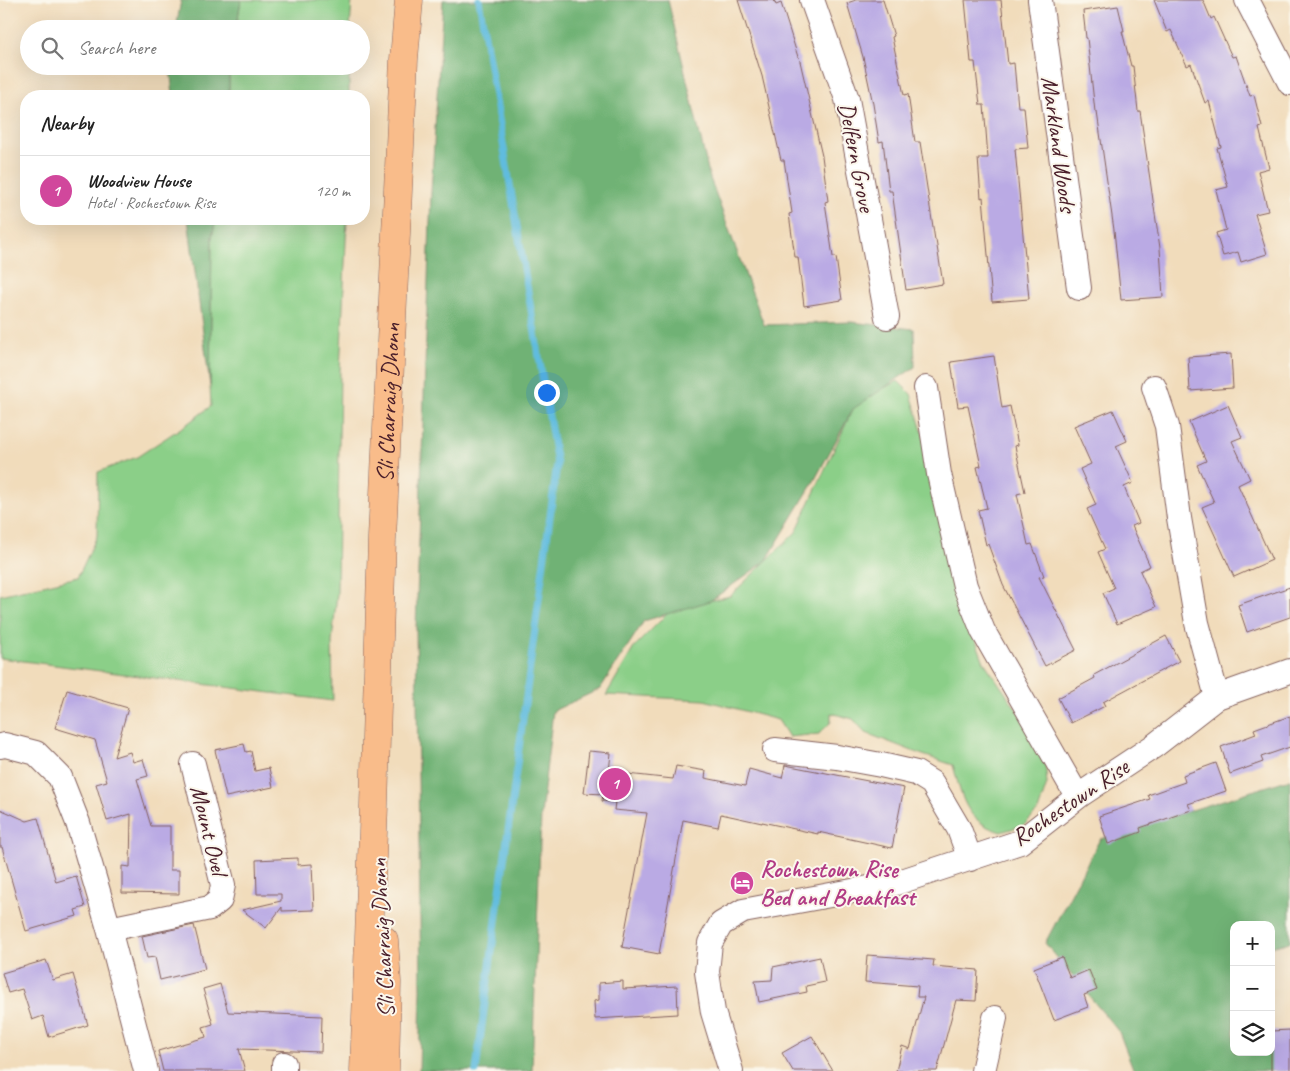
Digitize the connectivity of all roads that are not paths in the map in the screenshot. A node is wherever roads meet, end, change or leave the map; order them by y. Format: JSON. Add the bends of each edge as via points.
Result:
{"nodes":[{"id":1,"x":409,"y":0,"type":"edge"},
{"id":2,"x":812,"y":0,"type":"edge"},
{"id":3,"x":1040,"y":0,"type":"edge"},
{"id":4,"x":1247,"y":0,"type":"edge"},
{"id":5,"x":1290,"y":83,"type":"edge"},
{"id":6,"x":1079,"y":288,"type":"dead end"},
{"id":7,"x":887,"y":317,"type":"dead end"},
{"id":8,"x":1154,"y":387,"type":"dead end"},
{"id":9,"x":926,"y":388,"type":"dead end"},
{"id":10,"x":1290,"y":671,"type":"edge"},
{"id":11,"x":1217,"y":697,"type":"junction"},
{"id":12,"x":0,"y":746,"type":"edge"},
{"id":13,"x":775,"y":750,"type":"dead end"},
{"id":14,"x":193,"y":764,"type":"dead end"},
{"id":15,"x":1080,"y":795,"type":"junction"},
{"id":16,"x":374,"y":805,"type":"junction"},
{"id":17,"x":970,"y":859,"type":"junction"},
{"id":18,"x":109,"y":929,"type":"junction"},
{"id":19,"x":995,"y":1018,"type":"dead end"},
{"id":20,"x":146,"y":1071,"type":"edge"},
{"id":21,"x":364,"y":1071,"type":"edge"},
{"id":22,"x":385,"y":1071,"type":"edge"},
{"id":23,"x":731,"y":1071,"type":"edge"},
{"id":24,"x":983,"y":1071,"type":"edge"}],
"edges":[{"from":1,"to":16,"type":"highway","name":"Sli Charraig Dhonn","via":[[382,528]]},
{"from":2,"to":7,"type":"street","name":"Delfern Grove","via":[[847,100]]},
{"from":3,"to":6,"type":"street","name":"Markland Woods"},
{"from":4,"to":5,"type":"street"},
{"from":8,"to":11,"type":"street","via":[[1167,426],[1197,623]]},
{"from":9,"to":15,"type":"street","via":[[939,474],[966,586],[983,632]]},
{"from":10,"to":11,"type":"street","name":"Rochestown Rise"},
{"from":11,"to":15,"type":"street","name":"Rochestown Rise","via":[[1154,746]]},
{"from":12,"to":18,"type":"street","via":[[36,753],[60,777],[78,823]]},
{"from":13,"to":17,"type":"street","via":[[880,764],[916,773],[932,783],[960,829]]},
{"from":14,"to":18,"type":"street","name":"Mount Ovel","via":[[223,885],[220,900],[210,908]]},
{"from":15,"to":17,"type":"street","name":"Rochestown Rise","via":[[1020,842]]},
{"from":16,"to":21,"type":"highway","name":"Sli Charraig Dhonn"},
{"from":16,"to":22,"type":"highway","name":"Sli Charraig Dhonn","via":[[387,982]]},
{"from":17,"to":23,"type":"street","name":"Rochestown Rise","via":[[896,883],[743,912],[721,924],[710,943],[707,972],[714,1012]]},
{"from":18,"to":20,"type":"street"},
{"from":19,"to":24,"type":"street"}]}
